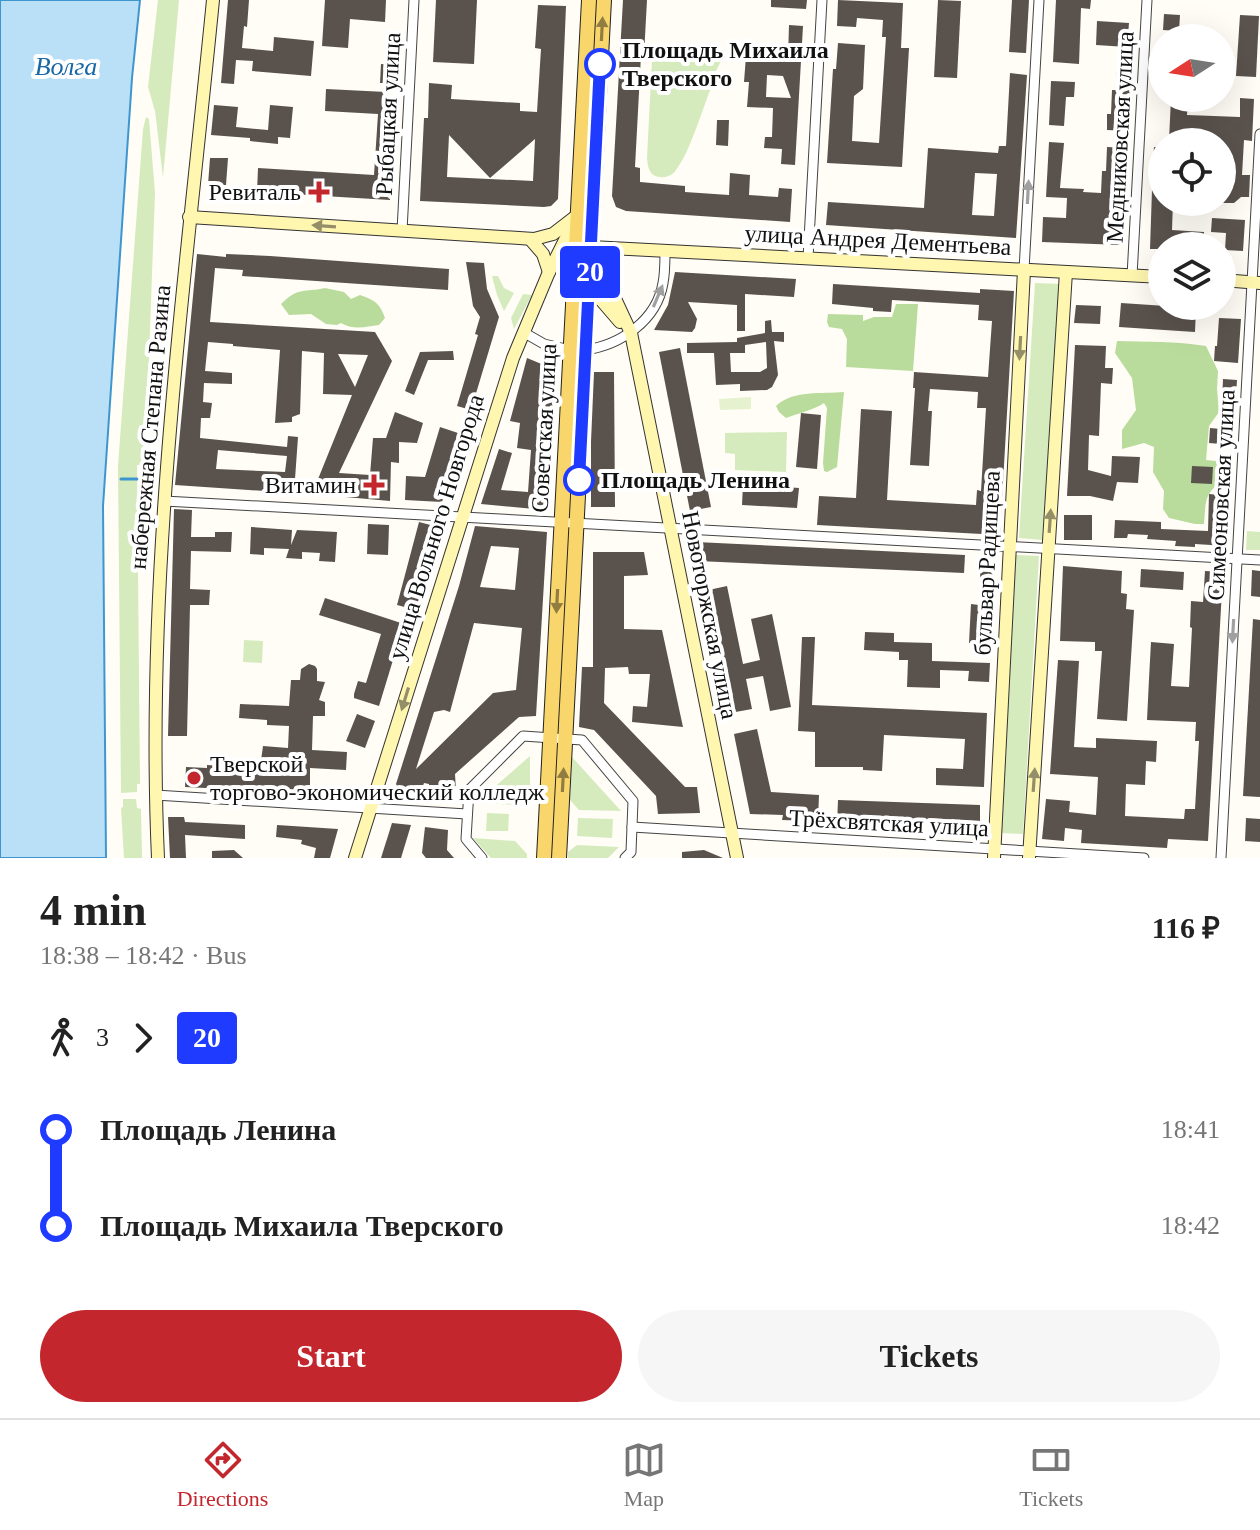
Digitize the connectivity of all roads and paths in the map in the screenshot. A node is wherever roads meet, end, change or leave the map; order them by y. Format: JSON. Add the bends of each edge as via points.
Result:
{"nodes":[{"id":1,"x":213,"y":0,"type":"edge"},
{"id":2,"x":414,"y":0,"type":"edge"},
{"id":3,"x":589,"y":0,"type":"edge"},
{"id":4,"x":604,"y":0,"type":"edge"},
{"id":5,"x":822,"y":0,"type":"edge"},
{"id":6,"x":1039,"y":0,"type":"edge"},
{"id":7,"x":1147,"y":0,"type":"edge"},
{"id":8,"x":1260,"y":134,"type":"edge"},
{"id":9,"x":577,"y":215,"type":"junction"},
{"id":10,"x":189,"y":217,"type":"junction"},
{"id":11,"x":402,"y":231,"type":"junction"},
{"id":12,"x":530,"y":239,"type":"junction"},
{"id":13,"x":591,"y":247,"type":"junction"},
{"id":14,"x":665,"y":251,"type":"junction"},
{"id":15,"x":808,"y":258,"type":"junction"},
{"id":16,"x":575,"y":261,"type":"junction"},
{"id":17,"x":1024,"y":270,"type":"junction"},
{"id":18,"x":549,"y":272,"type":"junction"},
{"id":19,"x":1066,"y":272,"type":"junction"},
{"id":20,"x":1132,"y":276,"type":"junction"},
{"id":21,"x":1148,"y":277,"type":"edge"},
{"id":22,"x":1236,"y":281,"type":"edge"},
{"id":23,"x":1256,"y":282,"type":"edge"},
{"id":24,"x":589,"y":286,"type":"junction"},
{"id":25,"x":523,"y":332,"type":"junction"},
{"id":26,"x":631,"y":333,"type":"junction"},
{"id":27,"x":578,"y":350,"type":"junction"},
{"id":28,"x":164,"y":501,"type":"junction"},
{"id":29,"x":462,"y":518,"type":"junction"},
{"id":30,"x":569,"y":523,"type":"junction"},
{"id":31,"x":670,"y":529,"type":"junction"},
{"id":32,"x":1010,"y":547,"type":"junction"},
{"id":33,"x":1048,"y":549,"type":"junction"},
{"id":34,"x":1237,"y":559,"type":"junction"},
{"id":35,"x":1260,"y":560,"type":"edge"},
{"id":36,"x":557,"y":738,"type":"junction"},
{"id":37,"x":155,"y":795,"type":"junction"},
{"id":38,"x":371,"y":808,"type":"junction"},
{"id":39,"x":467,"y":814,"type":"junction"},
{"id":40,"x":632,"y":827,"type":"junction"},
{"id":41,"x":732,"y":833,"type":"junction"},
{"id":42,"x":994,"y":854,"type":"edge"},
{"id":43,"x":1029,"y":854,"type":"edge"},
{"id":44,"x":158,"y":858,"type":"edge"},
{"id":45,"x":355,"y":858,"type":"edge"},
{"id":46,"x":482,"y":858,"type":"edge"},
{"id":47,"x":544,"y":858,"type":"edge"},
{"id":48,"x":559,"y":858,"type":"edge"},
{"id":49,"x":625,"y":858,"type":"edge"},
{"id":50,"x":737,"y":858,"type":"edge"},
{"id":51,"x":1144,"y":858,"type":"edge"},
{"id":52,"x":1221,"y":858,"type":"edge"}],
"edges":[{"from":1,"to":10,"type":"street","name":"набережная Степана Разина"},
{"from":2,"to":11,"type":"street","name":"Рыбацкая улица"},
{"from":3,"to":9,"type":"main road","name":"Советская улица"},
{"from":13,"to":4,"type":"main road","name":"Советская улица","one_way":true},
{"from":5,"to":15,"type":"street"},
{"from":17,"to":6,"type":"street","one_way":true},
{"from":7,"to":20,"type":"street","name":"Медниковская улица"},
{"from":8,"to":23,"type":"street","name":"Симеоновская улица"},
{"from":9,"to":12,"type":"street","via":[[550,236]]},
{"from":9,"to":16,"type":"main road","name":"Советская улица"},
{"from":9,"to":18,"type":"street","name":"улица Вольного Новгорода"},
{"from":11,"to":10,"type":"street","one_way":true},
{"from":10,"to":28,"type":"street","name":"набережная Степана Разина"},
{"from":11,"to":12,"type":"street"},
{"from":12,"to":18,"type":"street"},
{"from":13,"to":14,"type":"street","name":"улица Андрея Дементьева"},
{"from":13,"to":24,"type":"main road","name":"Советская улица"},
{"from":13,"to":26,"type":"street","name":"Новоторжская улица"},
{"from":14,"to":15,"type":"street","name":"улица Андрея Дементьева"},
{"from":26,"to":14,"type":"street","one_way":true,"via":[[660,295]]},
{"from":15,"to":17,"type":"street","name":"улица Андрея Дементьева"},
{"from":16,"to":24,"type":"street"},
{"from":16,"to":27,"type":"main road","name":"Советская улица"},
{"from":17,"to":19,"type":"street","name":"улица Андрея Дементьева"},
{"from":17,"to":32,"type":"street","name":"бульвар Радищева","one_way":true},
{"from":18,"to":25,"type":"street","name":"улица Вольного Новгорода"},
{"from":19,"to":20,"type":"street","name":"улица Андрея Дементьева"},
{"from":33,"to":19,"type":"street","one_way":true},
{"from":20,"to":21,"type":"street","name":"улица Андрея Дементьева"},
{"from":22,"to":23,"type":"street"},
{"from":23,"to":34,"type":"street","name":"Симеоновская улица"},
{"from":24,"to":26,"type":"street"},
{"from":24,"to":27,"type":"main road","name":"Советская улица"},
{"from":25,"to":27,"type":"street","via":[[544,344]]},
{"from":25,"to":29,"type":"street","name":"улица Вольного Новгорода"},
{"from":26,"to":27,"type":"street","via":[[607,345]]},
{"from":26,"to":31,"type":"street","name":"Новоторжская улица"},
{"from":27,"to":30,"type":"main road","name":"Советская улица"},
{"from":28,"to":29,"type":"street"},
{"from":28,"to":37,"type":"street","name":"набережная Степана Разина"},
{"from":29,"to":30,"type":"street"},
{"from":29,"to":38,"type":"street","name":"улица Вольного Новгорода","one_way":true},
{"from":30,"to":31,"type":"street"},
{"from":30,"to":36,"type":"main road","name":"Советская улица"},
{"from":31,"to":32,"type":"street"},
{"from":31,"to":41,"type":"street","name":"Новоторжская улица"},
{"from":32,"to":33,"type":"street"},
{"from":32,"to":42,"type":"street","name":"бульвар Радищева"},
{"from":33,"to":34,"type":"street"},
{"from":43,"to":33,"type":"street","one_way":true},
{"from":34,"to":35,"type":"street"},
{"from":34,"to":52,"type":"street","name":"Симеоновская улица","one_way":true},
{"from":36,"to":39,"type":"street","via":[[523,736],[469,790]]},
{"from":36,"to":40,"type":"street","via":[[582,740],[633,801]]},
{"from":36,"to":47,"type":"main road","name":"Советская улица"},
{"from":48,"to":36,"type":"main road","name":"Советская улица","one_way":true},
{"from":37,"to":38,"type":"street"},
{"from":37,"to":44,"type":"street","name":"набережная Степана Разина"},
{"from":38,"to":39,"type":"street"},
{"from":38,"to":45,"type":"street","name":"улица Вольного Новгорода"},
{"from":39,"to":46,"type":"street","via":[[466,839]]},
{"from":40,"to":41,"type":"street","name":"Трёхсвятская улица"},
{"from":40,"to":49,"type":"street","via":[[631,852]]},
{"from":41,"to":42,"type":"street","name":"Трёхсвятская улица"},
{"from":41,"to":50,"type":"street","name":"Новоторжская улица"},
{"from":42,"to":43,"type":"street","name":"Трёхсвятская улица"},
{"from":43,"to":51,"type":"street","name":"Трёхсвятская улица"}]}
